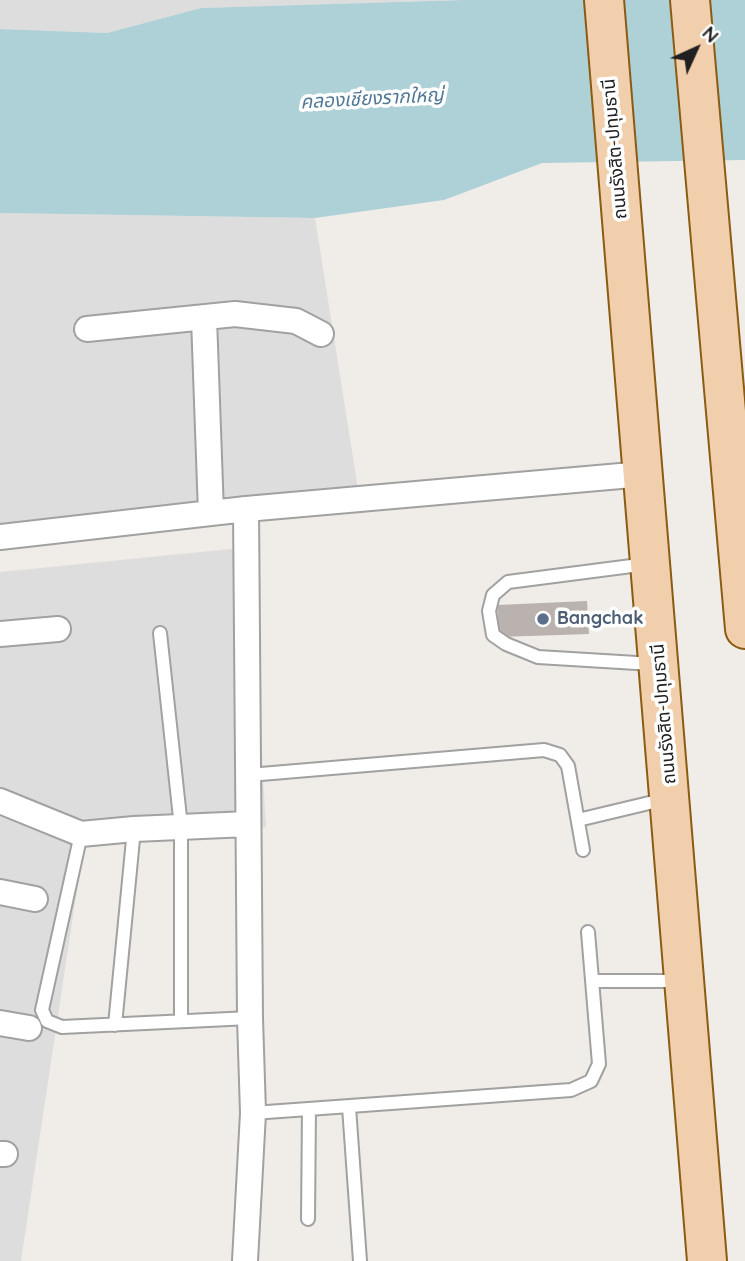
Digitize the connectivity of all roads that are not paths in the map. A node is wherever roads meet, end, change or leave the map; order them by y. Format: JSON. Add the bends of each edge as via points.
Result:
{"nodes":[{"id":1,"x":604,"y":0,"type":"edge"},
{"id":2,"x":690,"y":0,"type":"edge"},
{"id":3,"x":204,"y":318,"type":"junction"},
{"id":4,"x":87,"y":329,"type":"dead end"},
{"id":5,"x":321,"y":334,"type":"dead end"},
{"id":6,"x":643,"y":474,"type":"junction"},
{"id":7,"x":739,"y":477,"type":"edge"},
{"id":8,"x":246,"y":509,"type":"junction"},
{"id":9,"x":211,"y":513,"type":"junction"},
{"id":10,"x":0,"y":537,"type":"edge"},
{"id":11,"x":652,"y":564,"type":"junction"},
{"id":12,"x":58,"y":629,"type":"dead end"},
{"id":13,"x":745,"y":629,"type":"edge"},
{"id":14,"x":160,"y":633,"type":"dead end"},
{"id":15,"x":0,"y":634,"type":"edge"},
{"id":16,"x":660,"y":665,"type":"junction"},
{"id":17,"x":249,"y":775,"type":"junction"},
{"id":18,"x":671,"y":798,"type":"junction"},
{"id":19,"x":0,"y":802,"type":"edge"},
{"id":20,"x":578,"y":820,"type":"junction"},
{"id":21,"x":248,"y":824,"type":"junction"},
{"id":22,"x":181,"y":827,"type":"junction"},
{"id":23,"x":134,"y":828,"type":"junction"},
{"id":24,"x":80,"y":834,"type":"junction"},
{"id":25,"x":583,"y":850,"type":"dead end"},
{"id":26,"x":0,"y":892,"type":"edge"},
{"id":27,"x":35,"y":899,"type":"dead end"},
{"id":28,"x":589,"y":932,"type":"dead end"},
{"id":29,"x":594,"y":981,"type":"junction"},
{"id":30,"x":686,"y":981,"type":"junction"},
{"id":31,"x":250,"y":1018,"type":"junction"},
{"id":32,"x":181,"y":1021,"type":"junction"},
{"id":33,"x":0,"y":1023,"type":"edge"},
{"id":34,"x":116,"y":1025,"type":"junction"},
{"id":35,"x":29,"y":1028,"type":"dead end"},
{"id":36,"x":349,"y":1107,"type":"junction"},
{"id":37,"x":309,"y":1109,"type":"junction"},
{"id":38,"x":253,"y":1113,"type":"junction"},
{"id":39,"x":308,"y":1219,"type":"dead end"},
{"id":40,"x":245,"y":1261,"type":"edge"},
{"id":41,"x":359,"y":1261,"type":"edge"},
{"id":42,"x":707,"y":1261,"type":"edge"}],
"edges":[{"from":1,"to":6,"type":"main road","name":"ถนนรังสิต-ปทุมธานี"},
{"from":2,"to":7,"type":"main road","via":[[708,225]]},
{"from":3,"to":4,"type":"street"},
{"from":3,"to":5,"type":"street","via":[[235,314],[296,321]]},
{"from":3,"to":9,"type":"street"},
{"from":6,"to":8,"type":"street"},
{"from":6,"to":11,"type":"main road","name":"ถนนรังสิต-ปทุมธานี"},
{"from":7,"to":13,"type":"main road"},
{"from":8,"to":9,"type":"street"},
{"from":8,"to":17,"type":"street"},
{"from":9,"to":10,"type":"street"},
{"from":11,"to":16,"type":"main road","name":"ถนนรังสิต-ปทุมธานี"},
{"from":11,"to":16,"type":"lane","via":[[508,582],[493,595],[489,611],[493,635],[538,657]]},
{"from":12,"to":15,"type":"street"},
{"from":14,"to":22,"type":"lane"},
{"from":16,"to":18,"type":"main road","name":"ถนนรังสิต-ปทุมธานี"},
{"from":17,"to":20,"type":"lane","via":[[544,750],[560,755],[568,766]]},
{"from":17,"to":21,"type":"street"},
{"from":18,"to":20,"type":"lane"},
{"from":18,"to":30,"type":"main road","name":"ถนนรังสิต-ปทุมธานี"},
{"from":19,"to":24,"type":"street"},
{"from":20,"to":25,"type":"lane"},
{"from":21,"to":22,"type":"street"},
{"from":21,"to":31,"type":"street"},
{"from":22,"to":23,"type":"street"},
{"from":22,"to":32,"type":"lane"},
{"from":23,"to":24,"type":"street"},
{"from":23,"to":34,"type":"lane"},
{"from":24,"to":34,"type":"lane","via":[[42,1010],[47,1021],[62,1027]]},
{"from":26,"to":27,"type":"street"},
{"from":28,"to":29,"type":"lane"},
{"from":29,"to":30,"type":"lane"},
{"from":29,"to":36,"type":"lane","via":[[599,1064],[591,1082],[571,1090]]},
{"from":30,"to":42,"type":"main road","name":"ถนนรังสิต-ปทุมธานี"},
{"from":31,"to":32,"type":"lane"},
{"from":31,"to":38,"type":"street"},
{"from":32,"to":34,"type":"lane"},
{"from":33,"to":35,"type":"street"},
{"from":36,"to":37,"type":"lane"},
{"from":36,"to":41,"type":"lane"},
{"from":37,"to":38,"type":"lane"},
{"from":37,"to":39,"type":"lane"},
{"from":38,"to":40,"type":"street"}]}
